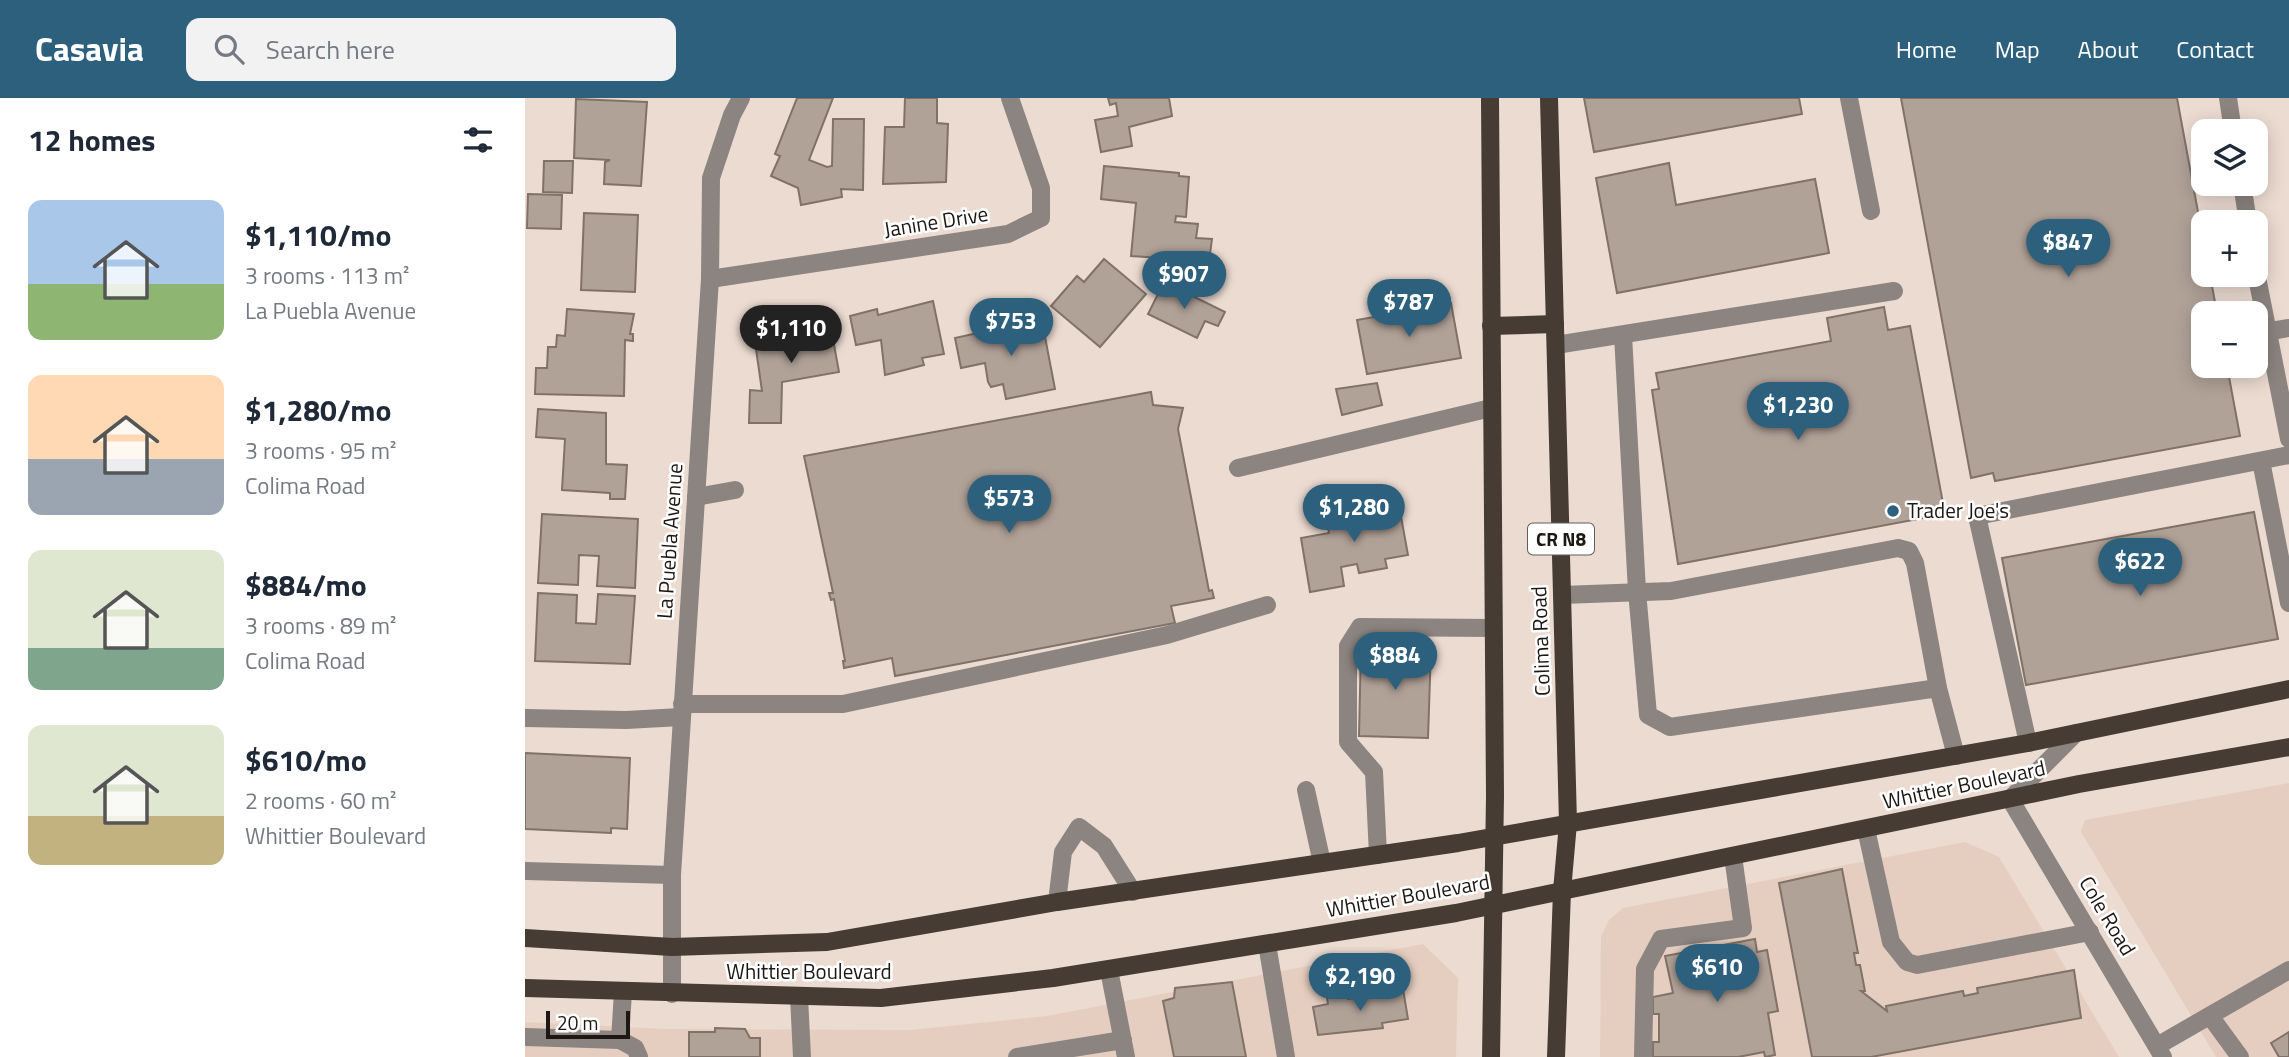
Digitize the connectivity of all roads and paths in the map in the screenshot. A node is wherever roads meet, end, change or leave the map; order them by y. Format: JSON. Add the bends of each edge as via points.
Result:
{"nodes":[{"id":1,"x":741,"y":98,"type":"edge"},
{"id":2,"x":1010,"y":98,"type":"edge"},
{"id":3,"x":1490,"y":98,"type":"edge"},
{"id":4,"x":1549,"y":98,"type":"edge"},
{"id":5,"x":1849,"y":98,"type":"edge"},
{"id":6,"x":2228,"y":98,"type":"edge"},
{"id":7,"x":2231,"y":119,"type":"edge"},
{"id":8,"x":1871,"y":211,"type":"dead end"},
{"id":9,"x":710,"y":279,"type":"junction"},
{"id":10,"x":1894,"y":291,"type":"dead end"},
{"id":11,"x":1555,"y":324,"type":"junction"},
{"id":12,"x":1491,"y":326,"type":"junction"},
{"id":13,"x":2289,"y":328,"type":"edge"},
{"id":14,"x":2268,"y":332,"type":"edge"},
{"id":15,"x":1623,"y":335,"type":"junction"},
{"id":16,"x":1556,"y":345,"type":"junction"},
{"id":17,"x":2268,"y":345,"type":"edge"},
{"id":18,"x":1492,"y":408,"type":"junction"},
{"id":19,"x":2289,"y":439,"type":"edge"},
{"id":20,"x":2289,"y":455,"type":"edge"},
{"id":21,"x":2261,"y":461,"type":"junction"},
{"id":22,"x":1238,"y":468,"type":"dead end"},
{"id":23,"x":735,"y":490,"type":"dead end"},
{"id":24,"x":695,"y":497,"type":"junction"},
{"id":25,"x":1637,"y":591,"type":"junction"},
{"id":26,"x":1562,"y":594,"type":"junction"},
{"id":27,"x":2289,"y":603,"type":"edge"},
{"id":28,"x":1267,"y":605,"type":"dead end"},
{"id":29,"x":1493,"y":628,"type":"junction"},
{"id":30,"x":1938,"y":688,"type":"junction"},
{"id":31,"x":2289,"y":689,"type":"edge"},
{"id":32,"x":681,"y":710,"type":"junction"},
{"id":33,"x":525,"y":718,"type":"edge"},
{"id":34,"x":2076,"y":733,"type":"junction"},
{"id":35,"x":2028,"y":743,"type":"junction"},
{"id":36,"x":2289,"y":747,"type":"edge"},
{"id":37,"x":1956,"y":756,"type":"junction"},
{"id":38,"x":1306,"y":790,"type":"dead end"},
{"id":39,"x":2010,"y":799,"type":"junction"},
{"id":40,"x":1569,"y":824,"type":"junction"},
{"id":41,"x":1866,"y":828,"type":"junction"},
{"id":42,"x":1494,"y":836,"type":"junction"},
{"id":43,"x":1378,"y":855,"type":"junction"},
{"id":44,"x":1733,"y":856,"type":"junction"},
{"id":45,"x":1322,"y":863,"type":"junction"},
{"id":46,"x":525,"y":872,"type":"edge"},
{"id":47,"x":672,"y":875,"type":"junction"},
{"id":48,"x":1562,"y":891,"type":"junction"},
{"id":49,"x":1133,"y":892,"type":"junction"},
{"id":50,"x":1057,"y":902,"type":"junction"},
{"id":51,"x":1492,"y":905,"type":"junction"},
{"id":52,"x":2090,"y":932,"type":"junction"},
{"id":53,"x":525,"y":938,"type":"edge"},
{"id":54,"x":1267,"y":944,"type":"junction"},
{"id":55,"x":672,"y":947,"type":"junction"},
{"id":56,"x":1109,"y":970,"type":"junction"},
{"id":57,"x":2289,"y":970,"type":"edge"},
{"id":58,"x":525,"y":988,"type":"edge"},
{"id":59,"x":623,"y":992,"type":"junction"},
{"id":60,"x":673,"y":993,"type":"junction"},
{"id":61,"x":799,"y":997,"type":"junction"},
{"id":62,"x":2210,"y":1016,"type":"junction"},
{"id":63,"x":525,"y":1037,"type":"edge"},
{"id":64,"x":620,"y":1040,"type":"junction"},
{"id":65,"x":1124,"y":1049,"type":"edge"},
{"id":66,"x":2160,"y":1052,"type":"edge"},
{"id":67,"x":639,"y":1057,"type":"edge"},
{"id":68,"x":801,"y":1057,"type":"edge"},
{"id":69,"x":1017,"y":1057,"type":"edge"},
{"id":70,"x":1286,"y":1057,"type":"edge"},
{"id":71,"x":1491,"y":1057,"type":"edge"},
{"id":72,"x":1556,"y":1057,"type":"edge"},
{"id":73,"x":1643,"y":1057,"type":"edge"},
{"id":74,"x":2240,"y":1057,"type":"edge"}],
"edges":[{"from":1,"to":9,"type":"street","name":"La Puebla Avenue","via":[[711,178]]},
{"from":2,"to":9,"type":"street","name":"Janine Drive","via":[[1041,188],[1041,218],[1008,234]]},
{"from":3,"to":12,"type":"main road"},
{"from":4,"to":11,"type":"main road","name":"Colima Road","number":"CR N8"},
{"from":5,"to":8,"type":"street"},
{"from":6,"to":7,"type":"street"},
{"from":9,"to":24,"type":"street","name":"La Puebla Avenue"},
{"from":10,"to":15,"type":"street"},
{"from":11,"to":12,"type":"main road"},
{"from":11,"to":16,"type":"main road","name":"Colima Road","number":"CR N8"},
{"from":12,"to":18,"type":"main road"},
{"from":13,"to":14,"type":"street"},
{"from":15,"to":16,"type":"street"},
{"from":15,"to":25,"type":"street"},
{"from":16,"to":26,"type":"main road","name":"Colima Road","number":"CR N8"},
{"from":17,"to":19,"type":"street"},
{"from":18,"to":22,"type":"street"},
{"from":18,"to":29,"type":"main road"},
{"from":20,"to":21,"type":"street"},
{"from":21,"to":27,"type":"street"},
{"from":21,"to":35,"type":"street","via":[[1977,516]]},
{"from":23,"to":24,"type":"street"},
{"from":24,"to":32,"type":"street","name":"La Puebla Avenue"},
{"from":25,"to":26,"type":"street"},
{"from":25,"to":30,"type":"street","via":[[1671,591],[1898,548],[1909,551]]},
{"from":25,"to":30,"type":"street","via":[[1648,715],[1670,727]]},
{"from":26,"to":40,"type":"main road","name":"Colima Road","number":"CR N8"},
{"from":28,"to":32,"type":"street","via":[[1167,635],[843,704]]},
{"from":29,"to":42,"type":"main road"},
{"from":29,"to":43,"type":"street","via":[[1360,627],[1347,646],[1348,742],[1374,772]]},
{"from":30,"to":37,"type":"street"},
{"from":31,"to":34,"type":"main road","name":"Whittier Boulevard"},
{"from":32,"to":33,"type":"street","via":[[626,720]]},
{"from":32,"to":47,"type":"street","name":"La Puebla Avenue"},
{"from":34,"to":35,"type":"main road","name":"Whittier Boulevard"},
{"from":34,"to":39,"type":"street"},
{"from":35,"to":37,"type":"main road","name":"Whittier Boulevard"},
{"from":36,"to":39,"type":"main road","name":"Whittier Boulevard"},
{"from":37,"to":40,"type":"main road","name":"Whittier Boulevard"},
{"from":38,"to":45,"type":"street"},
{"from":39,"to":41,"type":"main road","name":"Whittier Boulevard"},
{"from":39,"to":52,"type":"street","name":"Cole Road"},
{"from":40,"to":42,"type":"main road","name":"Whittier Boulevard"},
{"from":40,"to":48,"type":"main road","name":"Colima Road","number":"CR N8"},
{"from":41,"to":44,"type":"main road","name":"Whittier Boulevard"},
{"from":41,"to":52,"type":"street","via":[[1891,942],[1907,962],[1917,965]]},
{"from":42,"to":43,"type":"main road","name":"Whittier Boulevard"},
{"from":42,"to":51,"type":"main road"},
{"from":43,"to":45,"type":"main road","name":"Whittier Boulevard"},
{"from":44,"to":48,"type":"main road","name":"Whittier Boulevard"},
{"from":44,"to":73,"type":"street","via":[[1743,928],[1661,939],[1645,969]]},
{"from":45,"to":49,"type":"main road","name":"Whittier Boulevard"},
{"from":46,"to":47,"type":"street"},
{"from":47,"to":55,"type":"street","name":"La Puebla Avenue"},
{"from":48,"to":51,"type":"main road","name":"Whittier Boulevard"},
{"from":48,"to":72,"type":"main road","name":"Colima Road","number":"CR N8"},
{"from":49,"to":50,"type":"main road","name":"Whittier Boulevard"},
{"from":49,"to":50,"type":"street","via":[[1104,846],[1079,827],[1063,852]]},
{"from":50,"to":55,"type":"main road","name":"Whittier Boulevard","via":[[827,942]]},
{"from":51,"to":54,"type":"main road","name":"Whittier Boulevard"},
{"from":51,"to":71,"type":"main road"},
{"from":52,"to":66,"type":"street","name":"Cole Road"},
{"from":53,"to":55,"type":"main road","name":"Whittier Boulevard"},
{"from":54,"to":56,"type":"main road","name":"Whittier Boulevard"},
{"from":54,"to":70,"type":"street"},
{"from":55,"to":60,"type":"street","name":"La Puebla Avenue"},
{"from":56,"to":61,"type":"main road","name":"Whittier Boulevard","via":[[881,998]]},
{"from":56,"to":65,"type":"street"},
{"from":57,"to":62,"type":"street"},
{"from":58,"to":59,"type":"main road","name":"Whittier Boulevard"},
{"from":59,"to":60,"type":"main road","name":"Whittier Boulevard"},
{"from":59,"to":64,"type":"street"},
{"from":60,"to":61,"type":"main road","name":"Whittier Boulevard"},
{"from":61,"to":68,"type":"street"},
{"from":62,"to":66,"type":"street"},
{"from":62,"to":74,"type":"street"},
{"from":63,"to":64,"type":"street"},
{"from":64,"to":67,"type":"street","via":[[635,1048]]},
{"from":65,"to":69,"type":"street"}]}
